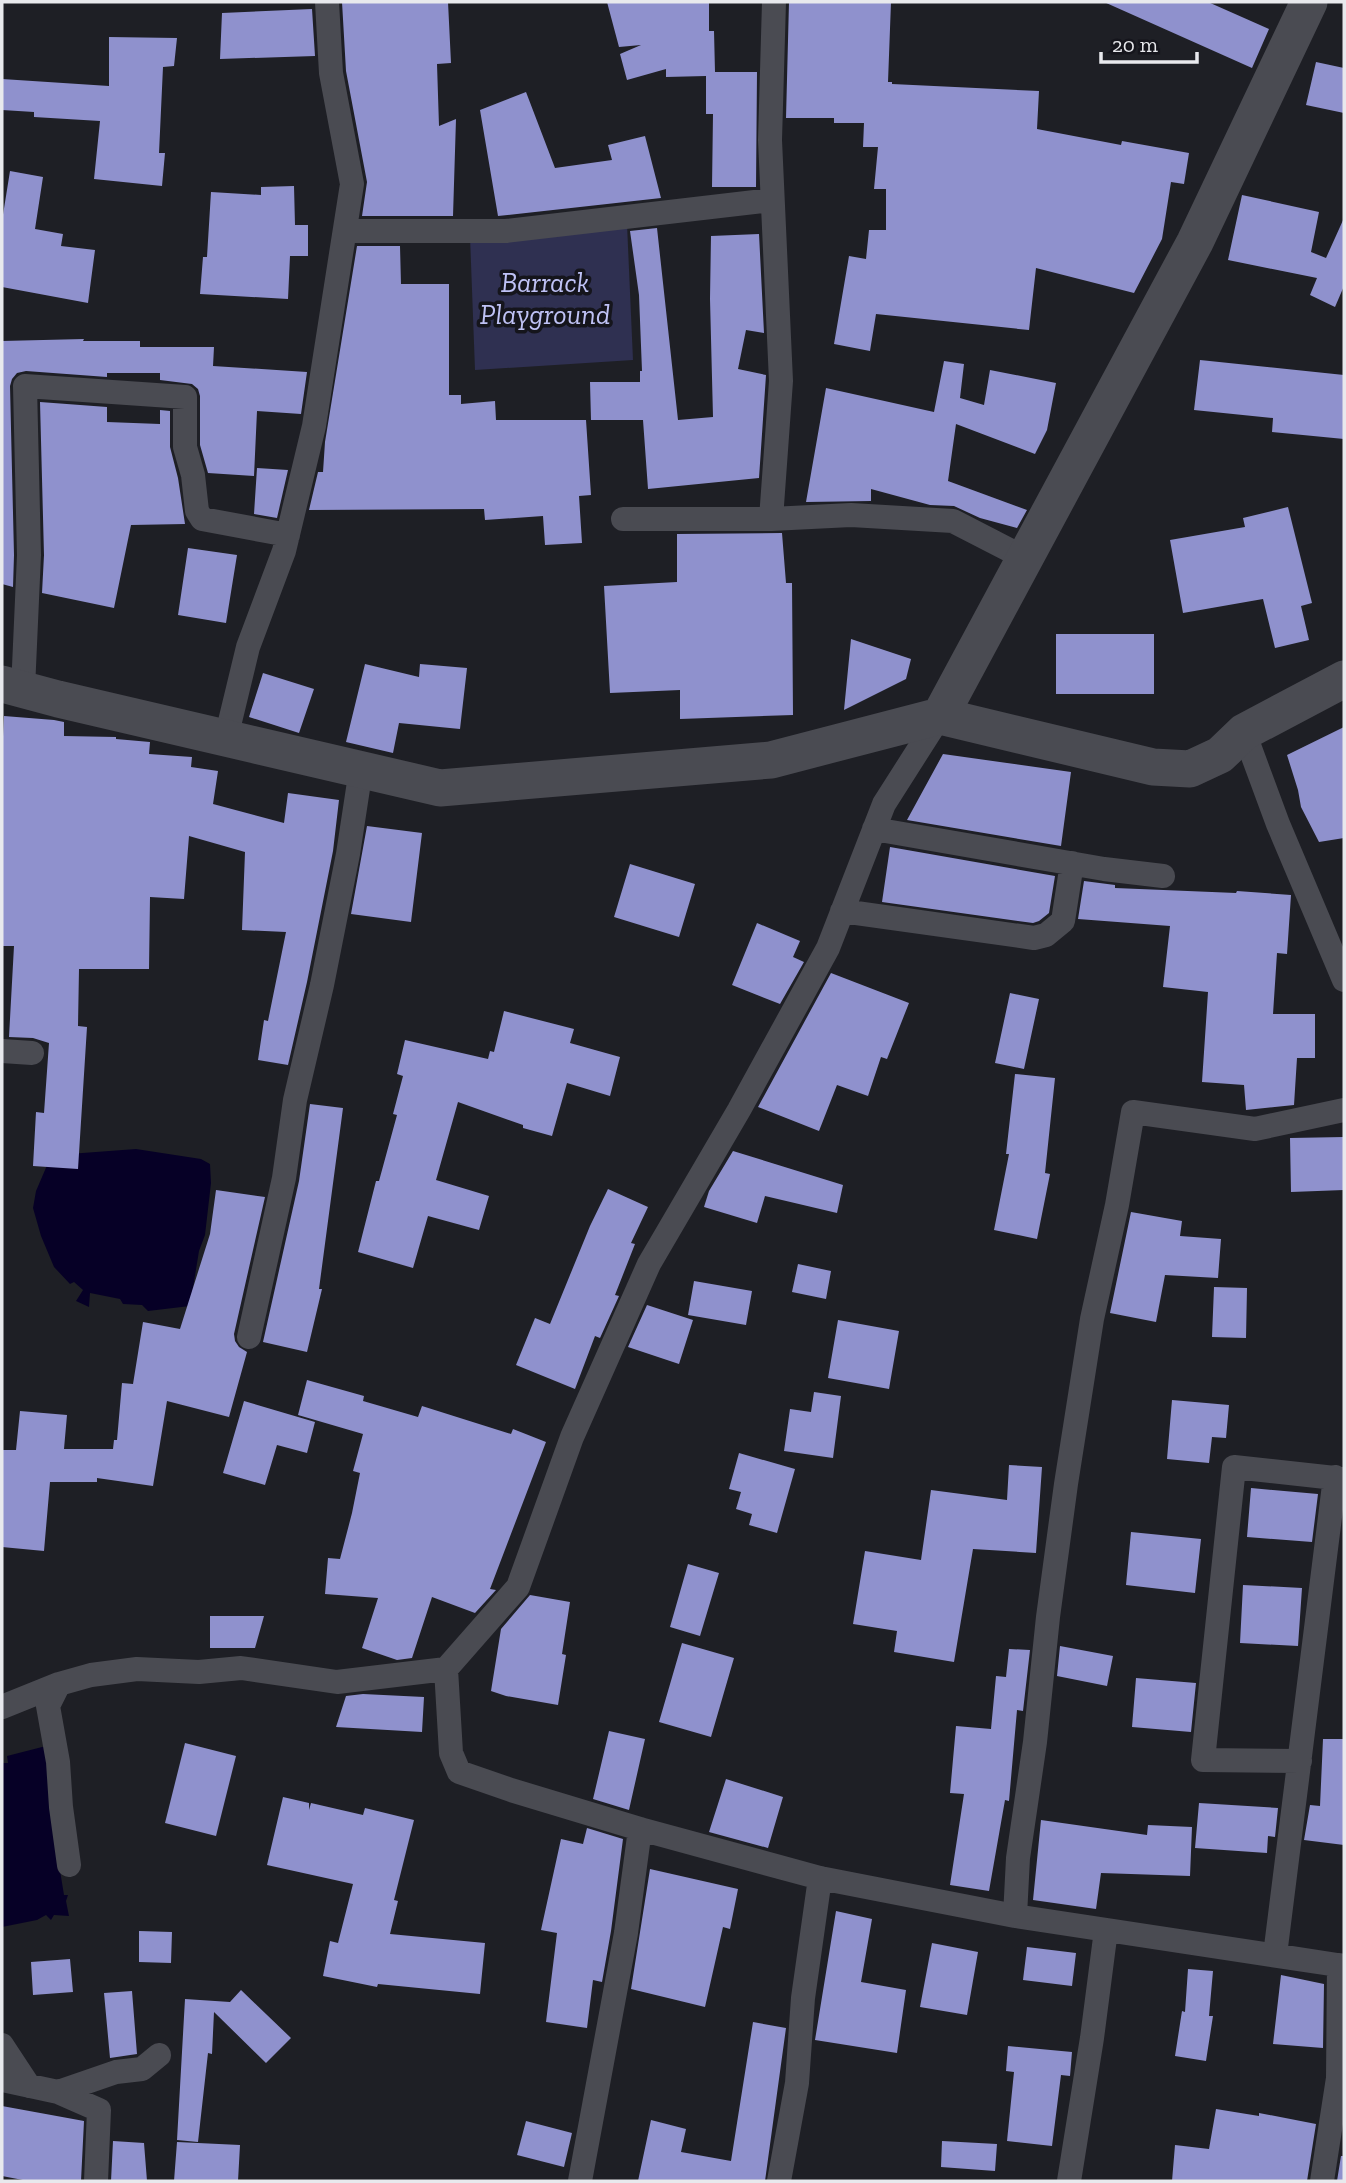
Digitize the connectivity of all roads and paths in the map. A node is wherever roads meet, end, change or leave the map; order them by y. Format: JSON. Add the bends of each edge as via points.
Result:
{"nodes":[{"id":1,"x":327,"y":2,"type":"edge"},
{"id":2,"x":774,"y":2,"type":"edge"},
{"id":3,"x":1309,"y":2,"type":"edge"},
{"id":4,"x":771,"y":200,"type":"junction"},
{"id":5,"x":345,"y":231,"type":"junction"},
{"id":6,"x":624,"y":519,"type":"dead end"},
{"id":7,"x":771,"y":519,"type":"junction"},
{"id":8,"x":288,"y":535,"type":"junction"},
{"id":9,"x":1025,"y":558,"type":"junction"},
{"id":10,"x":1344,"y":679,"type":"edge"},
{"id":11,"x":12,"y":687,"type":"edge"},
{"id":12,"x":940,"y":716,"type":"junction"},
{"id":13,"x":1244,"y":732,"type":"junction"},
{"id":14,"x":226,"y":738,"type":"junction"},
{"id":15,"x":361,"y":769,"type":"junction"},
{"id":16,"x":874,"y":829,"type":"junction"},
{"id":17,"x":1072,"y":863,"type":"junction"},
{"id":18,"x":1163,"y":876,"type":"dead end"},
{"id":19,"x":842,"y":911,"type":"junction"},
{"id":20,"x":1344,"y":980,"type":"edge"},
{"id":21,"x":2,"y":1051,"type":"edge"},
{"id":22,"x":32,"y":1053,"type":"dead end"},
{"id":23,"x":1344,"y":1110,"type":"edge"},
{"id":24,"x":249,"y":1337,"type":"dead end"},
{"id":25,"x":1340,"y":1478,"type":"edge"},
{"id":26,"x":446,"y":1669,"type":"junction"},
{"id":27,"x":59,"y":1684,"type":"junction"},
{"id":28,"x":2,"y":1707,"type":"edge"},
{"id":29,"x":1300,"y":1762,"type":"junction"},
{"id":30,"x":640,"y":1829,"type":"junction"},
{"id":31,"x":69,"y":1865,"type":"dead end"},
{"id":32,"x":820,"y":1878,"type":"junction"},
{"id":33,"x":1015,"y":1916,"type":"junction"},
{"id":34,"x":1106,"y":1930,"type":"junction"},
{"id":35,"x":1275,"y":1955,"type":"junction"},
{"id":36,"x":1341,"y":1966,"type":"edge"},
{"id":37,"x":2,"y":2045,"type":"edge"},
{"id":38,"x":159,"y":2055,"type":"dead end"},
{"id":39,"x":2,"y":2080,"type":"edge"},
{"id":40,"x":29,"y":2086,"type":"junction"},
{"id":41,"x":58,"y":2092,"type":"junction"},
{"id":42,"x":96,"y":2181,"type":"edge"},
{"id":43,"x":580,"y":2181,"type":"edge"},
{"id":44,"x":779,"y":2181,"type":"edge"},
{"id":45,"x":1069,"y":2181,"type":"edge"},
{"id":46,"x":1322,"y":2181,"type":"edge"}],
"edges":[{"from":1,"to":5,"type":"street","via":[[331,73],[352,184]]},
{"from":2,"to":4,"type":"street"},
{"from":3,"to":9,"type":"main road","via":[[1195,242]]},
{"from":4,"to":5,"type":"street","via":[[506,231]]},
{"from":4,"to":7,"type":"street","via":[[781,381]]},
{"from":5,"to":8,"type":"street","via":[[314,426]]},
{"from":6,"to":7,"type":"street"},
{"from":7,"to":9,"type":"street","via":[[851,515],[953,521]]},
{"from":8,"to":11,"type":"street","via":[[202,519],[185,447],[185,397],[25,386],[29,555]]},
{"from":8,"to":14,"type":"street","via":[[248,647]]},
{"from":9,"to":12,"type":"main road"},
{"from":10,"to":13,"type":"main road"},
{"from":11,"to":14,"type":"main road"},
{"from":12,"to":13,"type":"main road","via":[[1153,767],[1190,769],[1220,755]]},
{"from":12,"to":15,"type":"main road","via":[[771,760],[440,788]]},
{"from":12,"to":16,"type":"street","via":[[884,804]]},
{"from":13,"to":20,"type":"street"},
{"from":14,"to":15,"type":"main road"},
{"from":15,"to":24,"type":"street","via":[[322,985],[295,1100],[284,1178]]},
{"from":16,"to":17,"type":"street"},
{"from":16,"to":19,"type":"street"},
{"from":17,"to":18,"type":"street"},
{"from":17,"to":19,"type":"street","via":[[1063,921],[1034,938]]},
{"from":19,"to":26,"type":"street","via":[[828,948],[649,1264],[572,1437],[518,1587]]},
{"from":21,"to":22,"type":"street"},
{"from":23,"to":33,"type":"street","via":[[1255,1129],[1133,1112],[1092,1319],[1066,1484],[1018,1858]]},
{"from":25,"to":29,"type":"street"},
{"from":25,"to":29,"type":"street","via":[[1234,1467],[1203,1760]]},
{"from":26,"to":27,"type":"street","via":[[337,1682],[241,1668],[199,1672],[137,1669]]},
{"from":26,"to":30,"type":"street","via":[[451,1753],[459,1772]]},
{"from":27,"to":28,"type":"street"},
{"from":27,"to":31,"type":"street","via":[[48,1706]]},
{"from":29,"to":35,"type":"street"},
{"from":30,"to":32,"type":"street"},
{"from":30,"to":43,"type":"street","via":[[626,1933]]},
{"from":32,"to":33,"type":"street"},
{"from":32,"to":44,"type":"street","via":[[803,1998],[797,2083]]},
{"from":33,"to":34,"type":"street"},
{"from":34,"to":35,"type":"street"},
{"from":34,"to":45,"type":"street"},
{"from":35,"to":36,"type":"street"},
{"from":36,"to":46,"type":"street","via":[[1338,2078]]},
{"from":37,"to":40,"type":"street"},
{"from":38,"to":41,"type":"street","via":[[142,2069],[116,2072]]},
{"from":39,"to":40,"type":"street"},
{"from":40,"to":41,"type":"street"},
{"from":41,"to":42,"type":"street","via":[[99,2110]]}]}
